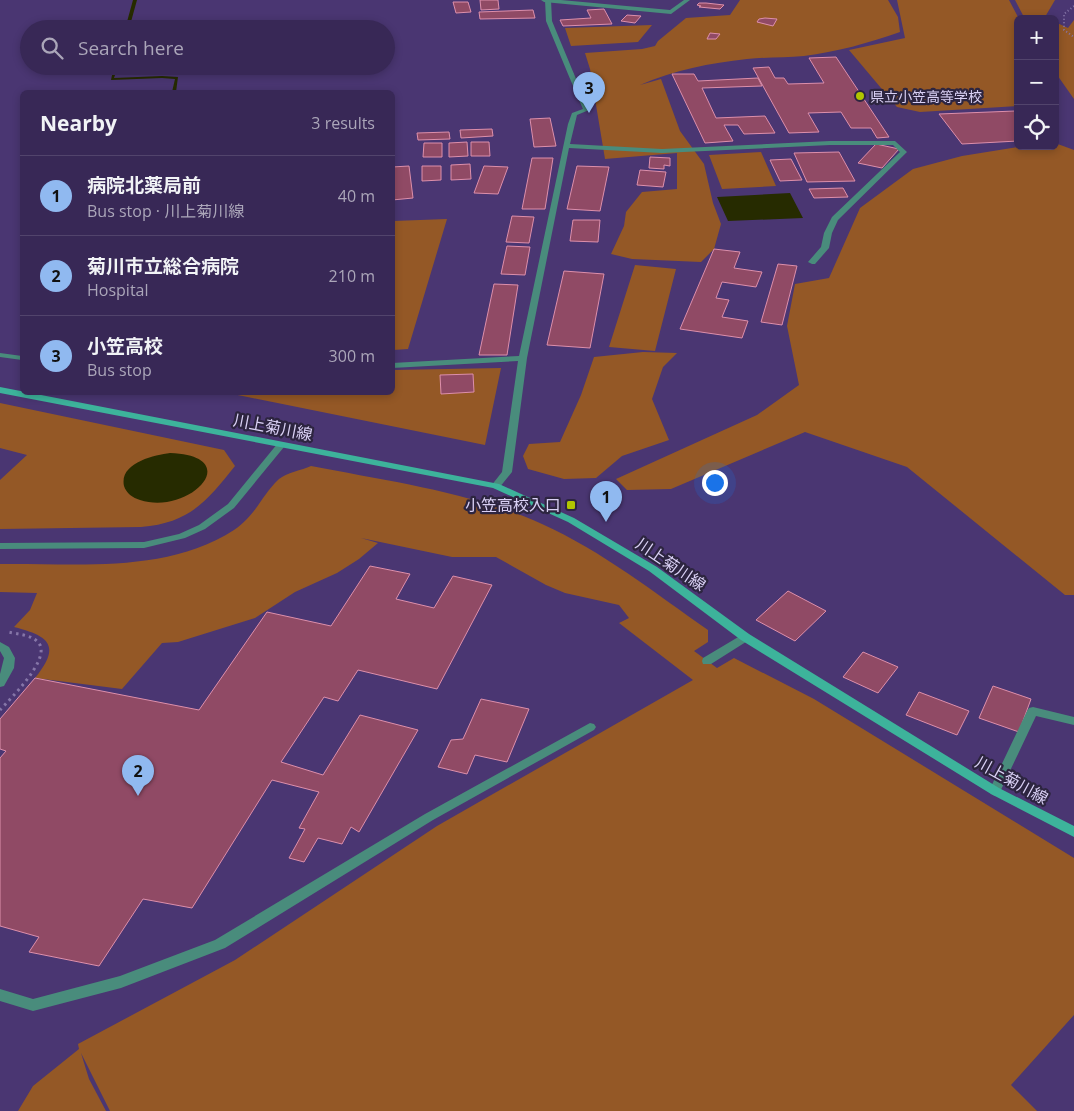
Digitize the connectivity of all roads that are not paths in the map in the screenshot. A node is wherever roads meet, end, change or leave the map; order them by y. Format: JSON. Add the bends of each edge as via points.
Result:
{"nodes":[{"id":1,"x":547,"y":0,"type":"edge"},
{"id":2,"x":688,"y":0,"type":"edge"},
{"id":3,"x":567,"y":146,"type":"junction"},
{"id":4,"x":812,"y":262,"type":"dead end"},
{"id":5,"x":0,"y":355,"type":"edge"},
{"id":6,"x":20,"y":358,"type":"edge"},
{"id":7,"x":523,"y":358,"type":"junction"},
{"id":8,"x":395,"y":366,"type":"edge"},
{"id":9,"x":0,"y":390,"type":"edge"},
{"id":10,"x":20,"y":394,"type":"edge"},
{"id":11,"x":25,"y":395,"type":"edge"},
{"id":12,"x":280,"y":445,"type":"junction"},
{"id":13,"x":496,"y":486,"type":"junction"},
{"id":14,"x":0,"y":546,"type":"edge"},
{"id":15,"x":745,"y":637,"type":"junction"},
{"id":16,"x":0,"y":646,"type":"edge"},
{"id":17,"x":707,"y":660,"type":"dead end"},
{"id":18,"x":0,"y":683,"type":"edge"},
{"id":19,"x":1074,"y":721,"type":"edge"},
{"id":20,"x":590,"y":727,"type":"dead end"},
{"id":21,"x":996,"y":791,"type":"junction"},
{"id":22,"x":1074,"y":832,"type":"edge"},
{"id":23,"x":0,"y":995,"type":"edge"}],
"edges":[{"from":1,"to":2,"type":"street","via":[[671,12]]},
{"from":1,"to":3,"type":"street","via":[[549,21],[586,110],[574,114]]},
{"from":3,"to":4,"type":"street","via":[[662,151],[896,143],[904,152],[835,219],[825,248]]},
{"from":3,"to":7,"type":"street"},
{"from":5,"to":6,"type":"street"},
{"from":7,"to":8,"type":"street"},
{"from":7,"to":13,"type":"street","via":[[507,472]]},
{"from":9,"to":10,"type":"main road","name":"川上菊川線"},
{"from":11,"to":12,"type":"main road","name":"川上菊川線"},
{"from":12,"to":13,"type":"main road","name":"川上菊川線"},
{"from":12,"to":14,"type":"street","via":[[232,506],[202,527],[182,536],[144,545]]},
{"from":13,"to":15,"type":"main road","name":"川上菊川線","via":[[579,524],[653,569]]},
{"from":15,"to":17,"type":"street"},
{"from":15,"to":21,"type":"main road","name":"川上菊川線"},
{"from":16,"to":18,"type":"street","via":[[9,655],[10,664]]},
{"from":19,"to":21,"type":"street","via":[[1033,711]]},
{"from":20,"to":23,"type":"street","via":[[429,817],[220,944],[121,982],[33,1005]]},
{"from":21,"to":22,"type":"main road","name":"川上菊川線"}]}
